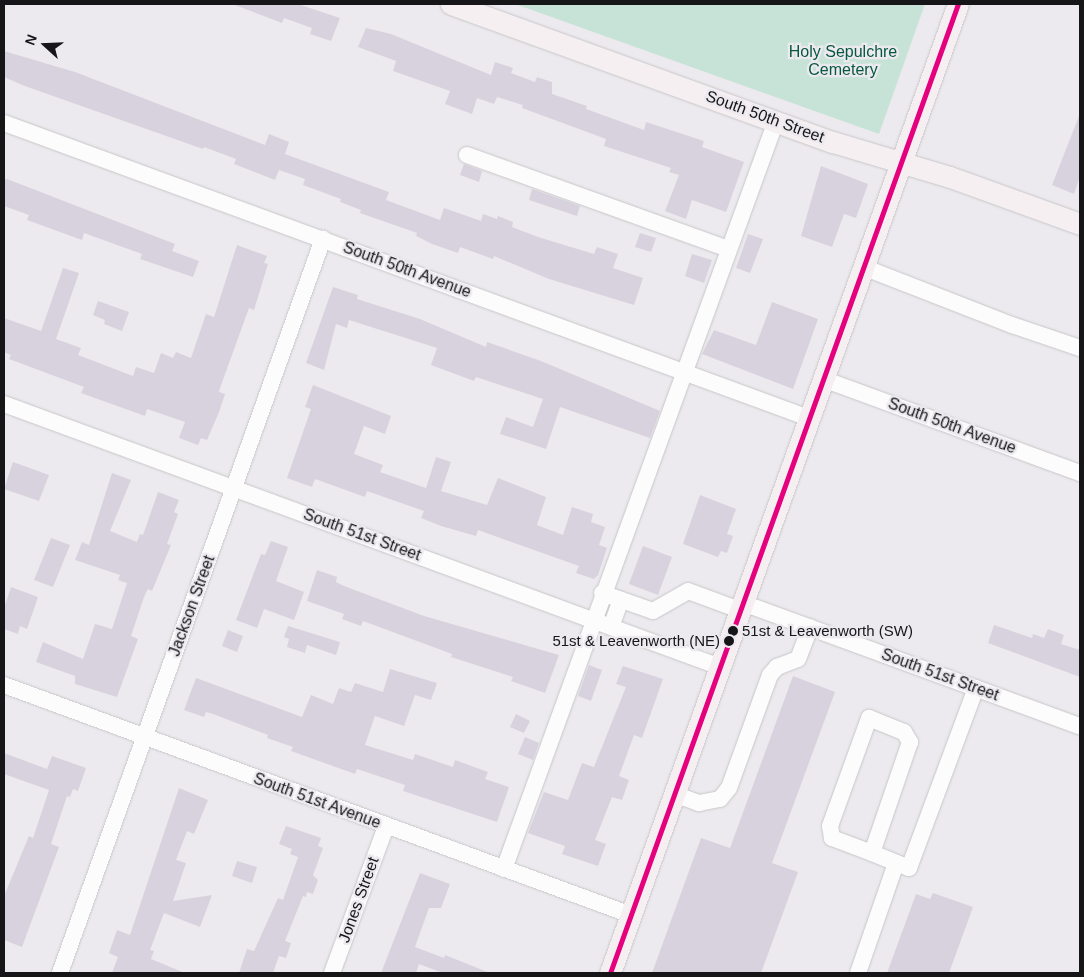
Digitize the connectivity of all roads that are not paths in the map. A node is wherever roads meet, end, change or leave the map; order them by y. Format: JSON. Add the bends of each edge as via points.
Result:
{"nodes":[{"id":1,"x":451,"y":4,"type":"edge"},
{"id":2,"x":958,"y":4,"type":"edge"},
{"id":3,"x":776,"y":121,"type":"junction"},
{"id":4,"x":4,"y":123,"type":"edge"},
{"id":5,"x":466,"y":155,"type":"dead end"},
{"id":6,"x":901,"y":163,"type":"junction"},
{"id":7,"x":1080,"y":224,"type":"edge"},
{"id":8,"x":323,"y":239,"type":"junction"},
{"id":9,"x":728,"y":249,"type":"junction"},
{"id":10,"x":864,"y":267,"type":"junction"},
{"id":11,"x":1080,"y":348,"type":"edge"},
{"id":12,"x":683,"y":372,"type":"junction"},
{"id":13,"x":823,"y":379,"type":"junction"},
{"id":14,"x":4,"y":404,"type":"edge"},
{"id":15,"x":809,"y":418,"type":"junction"},
{"id":16,"x":1080,"y":473,"type":"edge"},
{"id":17,"x":234,"y":488,"type":"junction"},
{"id":18,"x":602,"y":593,"type":"junction"},
{"id":19,"x":621,"y":600,"type":"junction"},
{"id":20,"x":741,"y":607,"type":"junction"},
{"id":21,"x":592,"y":620,"type":"junction"},
{"id":22,"x":611,"y":628,"type":"junction"},
{"id":23,"x":810,"y":628,"type":"junction"},
{"id":24,"x":720,"y":667,"type":"junction"},
{"id":25,"x":4,"y":685,"type":"edge"},
{"id":26,"x":976,"y":688,"type":"junction"},
{"id":27,"x":1080,"y":726,"type":"edge"},
{"id":28,"x":145,"y":737,"type":"junction"},
{"id":29,"x":674,"y":794,"type":"junction"},
{"id":30,"x":386,"y":826,"type":"junction"},
{"id":31,"x":872,"y":853,"type":"junction"},
{"id":32,"x":896,"y":863,"type":"junction"},
{"id":33,"x":504,"y":869,"type":"junction"},
{"id":34,"x":631,"y":915,"type":"junction"},
{"id":35,"x":60,"y":973,"type":"edge"},
{"id":36,"x":332,"y":973,"type":"edge"},
{"id":37,"x":610,"y":973,"type":"edge"},
{"id":38,"x":858,"y":973,"type":"edge"}],
"edges":[{"from":1,"to":3,"type":"main road","name":"South 50th Street"},
{"from":2,"to":6,"type":"main road"},
{"from":3,"to":6,"type":"main road","name":"South 50th Street"},
{"from":3,"to":9,"type":"street"},
{"from":4,"to":8,"type":"street","name":"South 50th Avenue"},
{"from":5,"to":9,"type":"street"},
{"from":6,"to":7,"type":"main road","name":"South 50th Street"},
{"from":6,"to":10,"type":"main road"},
{"from":8,"to":12,"type":"street","name":"South 50th Avenue"},
{"from":8,"to":17,"type":"street","name":"Jackson Street"},
{"from":9,"to":12,"type":"street"},
{"from":10,"to":11,"type":"street"},
{"from":10,"to":13,"type":"main road"},
{"from":12,"to":15,"type":"street","name":"South 50th Avenue"},
{"from":12,"to":18,"type":"street"},
{"from":13,"to":15,"type":"main road"},
{"from":13,"to":16,"type":"street","name":"South 50th Avenue"},
{"from":14,"to":17,"type":"street","name":"South 51st Street"},
{"from":15,"to":20,"type":"main road"},
{"from":17,"to":21,"type":"street","name":"South 51st Street"},
{"from":17,"to":28,"type":"street","name":"Jackson Street"},
{"from":18,"to":19,"type":"street"},
{"from":18,"to":21,"type":"street"},
{"from":19,"to":20,"type":"street","name":"South 51st Street","via":[[654,611],[688,591]]},
{"from":19,"to":22,"type":"street"},
{"from":20,"to":23,"type":"street","name":"South 51st Street"},
{"from":20,"to":24,"type":"main road"},
{"from":21,"to":22,"type":"street","name":"South 51st Street"},
{"from":21,"to":33,"type":"street"},
{"from":22,"to":24,"type":"street","name":"South 51st Street"},
{"from":23,"to":26,"type":"street","name":"South 51st Street"},
{"from":23,"to":29,"type":"street","via":[[798,658],[777,667],[770,674],[720,800],[699,804]]},
{"from":24,"to":29,"type":"main road"},
{"from":25,"to":28,"type":"street","name":"South 51st Avenue"},
{"from":26,"to":27,"type":"street","name":"South 51st Street"},
{"from":26,"to":32,"type":"street","via":[[909,868]]},
{"from":28,"to":30,"type":"street","name":"South 51st Avenue"},
{"from":28,"to":35,"type":"street","name":"Jackson Street"},
{"from":29,"to":34,"type":"main road"},
{"from":30,"to":33,"type":"street","name":"South 51st Avenue"},
{"from":30,"to":36,"type":"street","name":"Jones Street"},
{"from":31,"to":31,"type":"street","via":[[910,742],[904,732],[869,718],[830,826],[832,838]]},
{"from":31,"to":32,"type":"street"},
{"from":32,"to":38,"type":"street"},
{"from":33,"to":34,"type":"street","name":"South 51st Avenue"},
{"from":34,"to":37,"type":"main road"}]}
